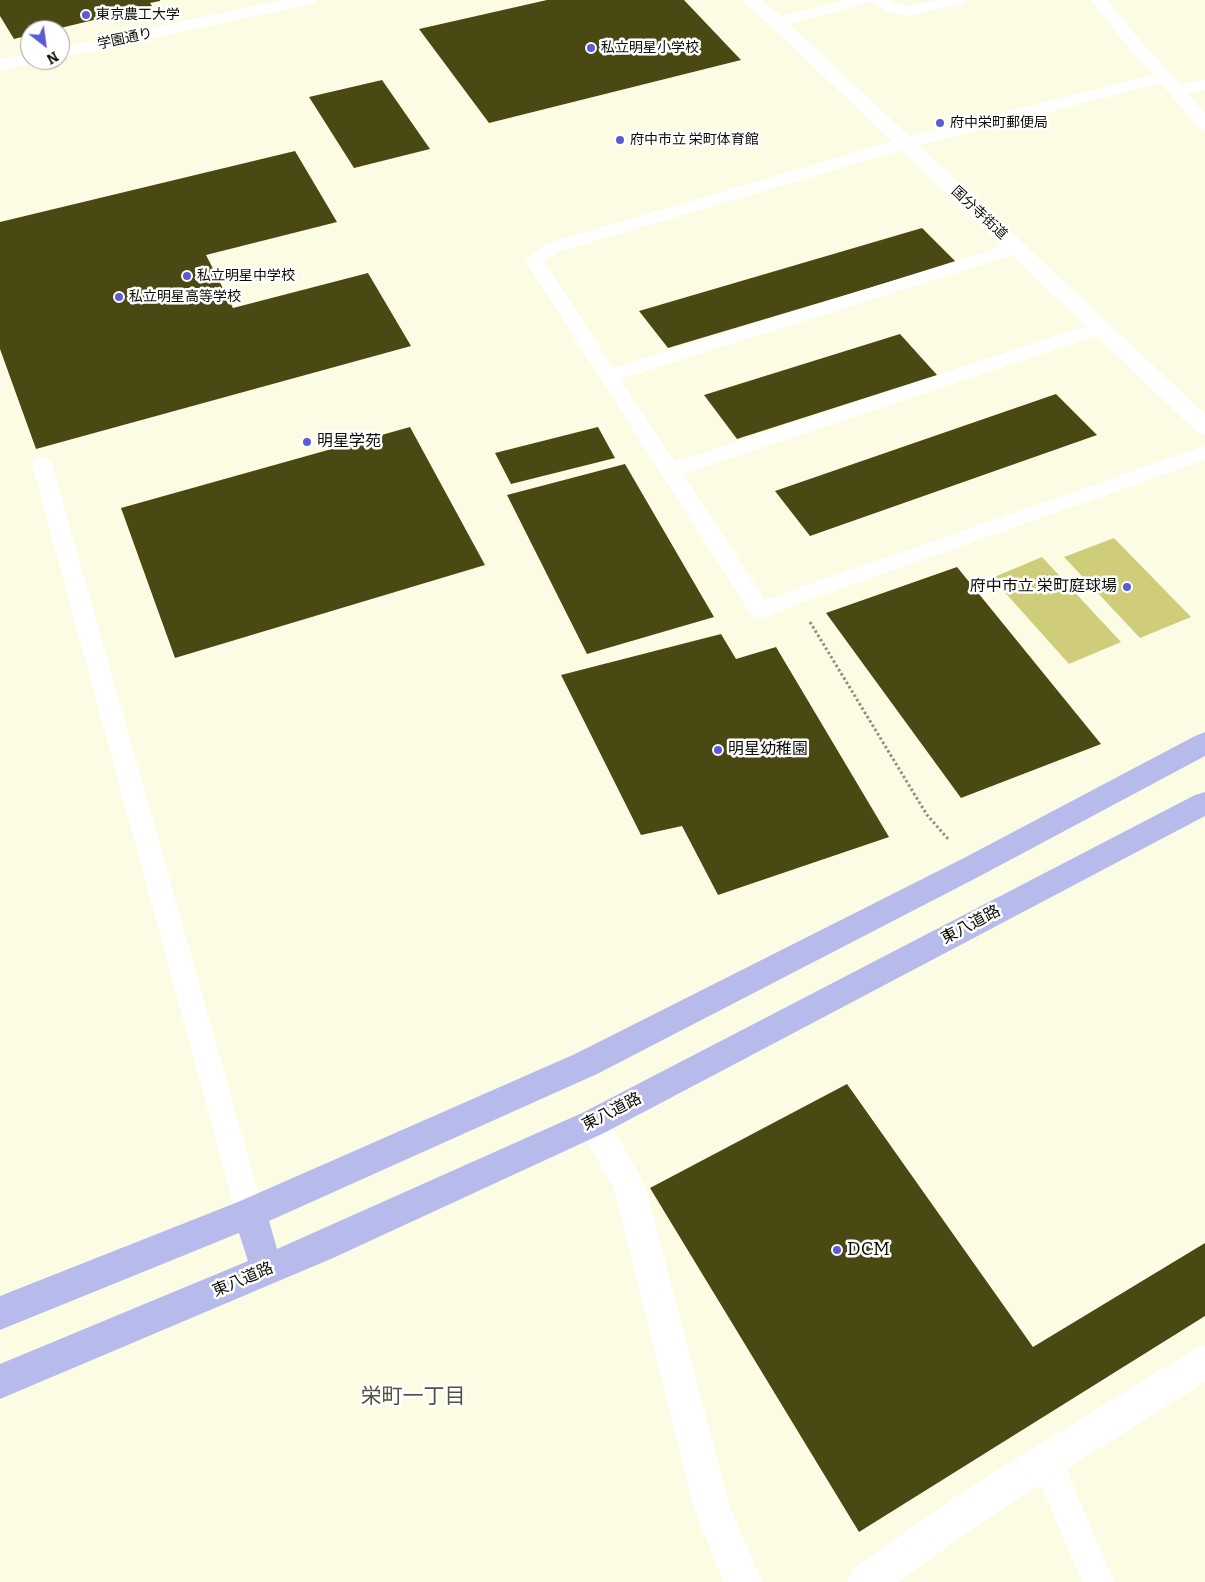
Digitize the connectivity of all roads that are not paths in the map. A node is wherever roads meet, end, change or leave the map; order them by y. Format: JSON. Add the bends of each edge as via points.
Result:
{"nodes":[{"id":1,"x":307,"y":0,"type":"edge"},
{"id":2,"x":750,"y":0,"type":"edge"},
{"id":3,"x":863,"y":0,"type":"edge"},
{"id":4,"x":876,"y":0,"type":"edge"},
{"id":5,"x":959,"y":0,"type":"edge"},
{"id":6,"x":1099,"y":0,"type":"edge"},
{"id":7,"x":777,"y":22,"type":"junction"},
{"id":8,"x":70,"y":51,"type":"edge"},
{"id":9,"x":20,"y":61,"type":"edge"},
{"id":10,"x":0,"y":65,"type":"edge"},
{"id":11,"x":1164,"y":77,"type":"junction"},
{"id":12,"x":1205,"y":84,"type":"edge"},
{"id":13,"x":1176,"y":90,"type":"junction"},
{"id":14,"x":1205,"y":125,"type":"edge"},
{"id":15,"x":906,"y":143,"type":"junction"},
{"id":16,"x":1016,"y":248,"type":"junction"},
{"id":17,"x":1100,"y":328,"type":"junction"},
{"id":18,"x":608,"y":376,"type":"junction"},
{"id":19,"x":1205,"y":427,"type":"edge"},
{"id":20,"x":1205,"y":453,"type":"edge"},
{"id":21,"x":42,"y":464,"type":"dead end"},
{"id":22,"x":670,"y":471,"type":"junction"},
{"id":23,"x":1205,"y":743,"type":"edge"},
{"id":24,"x":1205,"y":803,"type":"edge"},
{"id":25,"x":593,"y":1122,"type":"junction"},
{"id":26,"x":250,"y":1213,"type":"junction"},
{"id":27,"x":267,"y":1270,"type":"junction"},
{"id":28,"x":0,"y":1313,"type":"edge"},
{"id":29,"x":1205,"y":1362,"type":"edge"},
{"id":30,"x":0,"y":1382,"type":"edge"},
{"id":31,"x":1047,"y":1461,"type":"junction"},
{"id":32,"x":743,"y":1582,"type":"edge"},
{"id":33,"x":866,"y":1582,"type":"edge"},
{"id":34,"x":1098,"y":1582,"type":"edge"}],
"edges":[{"from":1,"to":8,"type":"street","name":"学園通り"},
{"from":2,"to":7,"type":"street","name":"国分寺街道"},
{"from":3,"to":7,"type":"lane"},
{"from":4,"to":5,"type":"lane","via":[[892,8],[909,10]]},
{"from":6,"to":11,"type":"lane"},
{"from":7,"to":15,"type":"street","name":"国分寺街道"},
{"from":9,"to":10,"type":"street"},
{"from":11,"to":13,"type":"lane"},
{"from":11,"to":15,"type":"lane"},
{"from":12,"to":13,"type":"lane"},
{"from":13,"to":14,"type":"lane"},
{"from":15,"to":16,"type":"street","name":"国分寺街道"},
{"from":15,"to":18,"type":"lane","via":[[552,248],[534,260]]},
{"from":16,"to":17,"type":"street","name":"国分寺街道"},
{"from":16,"to":18,"type":"lane"},
{"from":17,"to":19,"type":"street","name":"国分寺街道"},
{"from":17,"to":22,"type":"lane"},
{"from":18,"to":22,"type":"lane"},
{"from":20,"to":22,"type":"lane","via":[[760,610]]},
{"from":21,"to":26,"type":"lane"},
{"from":23,"to":26,"type":"main road","via":[[972,867],[586,1064]]},
{"from":24,"to":25,"type":"main road","name":"東八道路"},
{"from":25,"to":27,"type":"main road","name":"東八道路"},
{"from":25,"to":32,"type":"street","via":[[630,1185],[712,1509]]},
{"from":26,"to":27,"type":"main road"},
{"from":26,"to":28,"type":"main road"},
{"from":27,"to":30,"type":"main road","name":"東八道路"},
{"from":29,"to":31,"type":"street"},
{"from":31,"to":33,"type":"street","via":[[975,1505]]},
{"from":31,"to":34,"type":"lane"}]}
